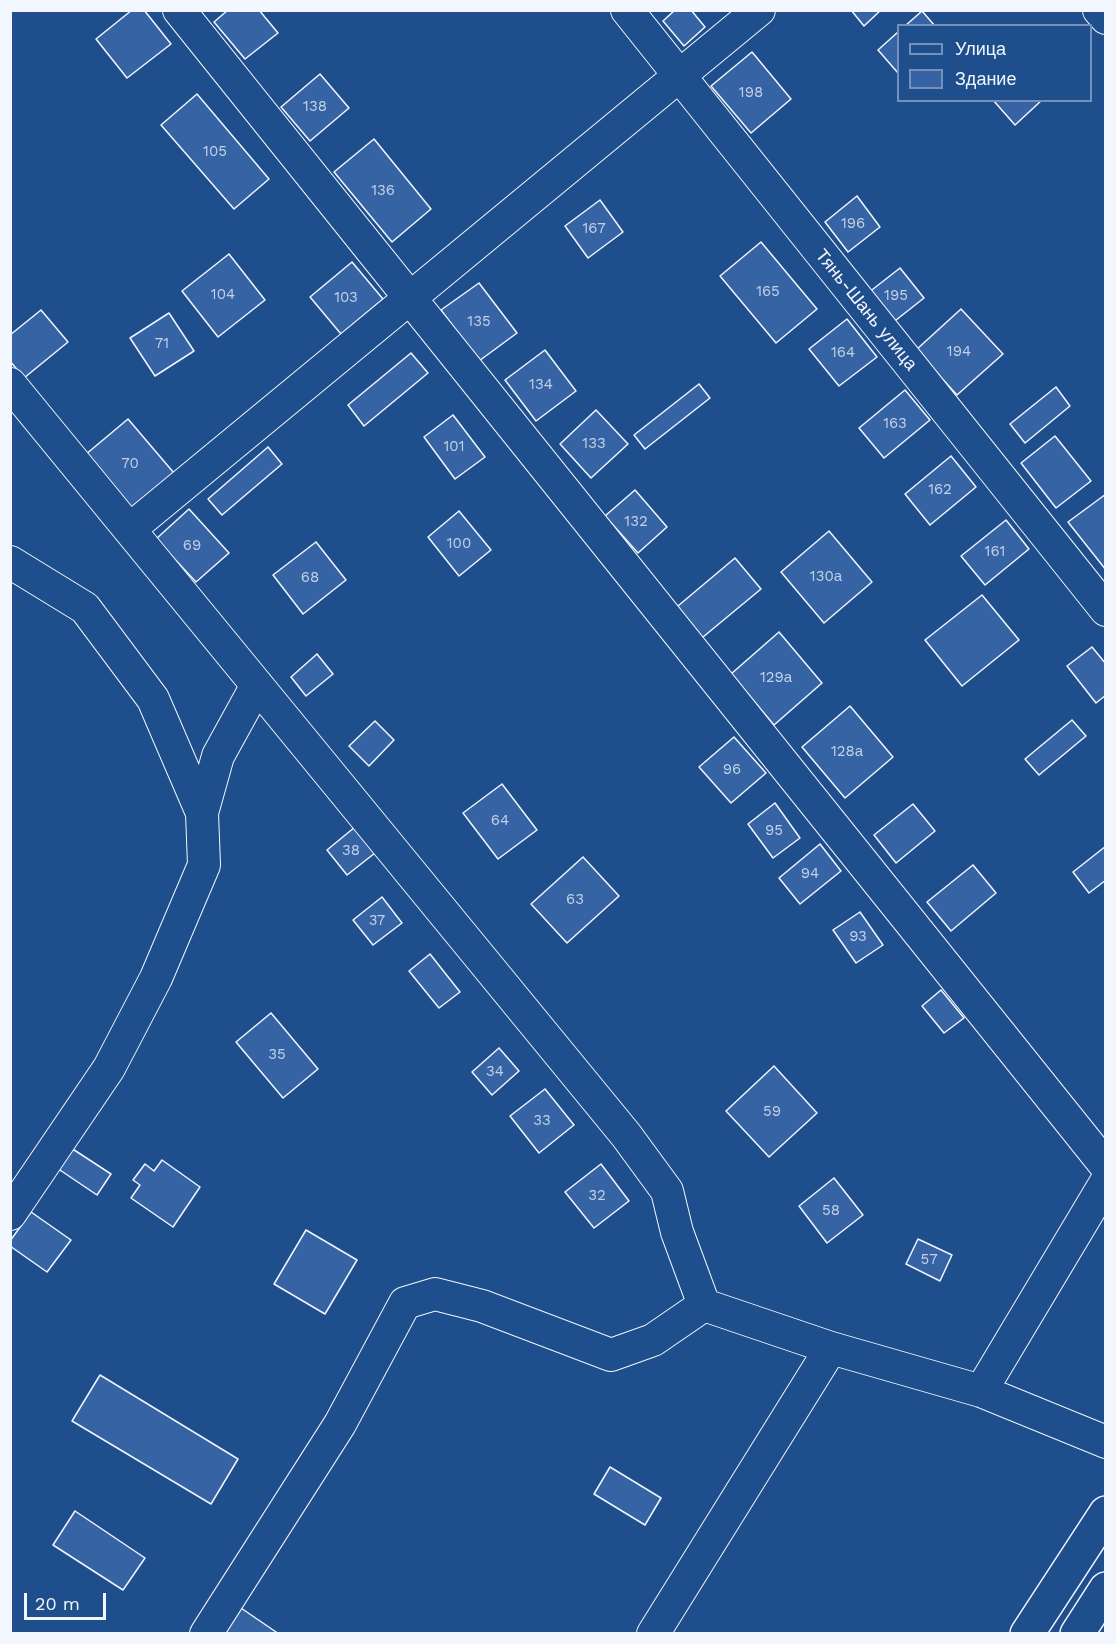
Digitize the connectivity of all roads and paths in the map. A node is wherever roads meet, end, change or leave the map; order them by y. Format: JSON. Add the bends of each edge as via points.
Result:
{"nodes":[{"id":1,"x":179,"y":10,"type":"edge"},
{"id":2,"x":627,"y":10,"type":"edge"},
{"id":3,"x":759,"y":10,"type":"edge"},
{"id":4,"x":1099,"y":10,"type":"edge"},
{"id":5,"x":1106,"y":18,"type":"edge"},
{"id":6,"x":679,"y":75,"type":"junction"},
{"id":7,"x":410,"y":298,"type":"junction"},
{"id":8,"x":10,"y":384,"type":"edge"},
{"id":9,"x":130,"y":529,"type":"junction"},
{"id":10,"x":10,"y":562,"type":"edge"},
{"id":11,"x":1106,"y":610,"type":"edge"},
{"id":12,"x":257,"y":684,"type":"junction"},
{"id":13,"x":202,"y":813,"type":"junction"},
{"id":14,"x":1106,"y":1166,"type":"edge"},
{"id":15,"x":1106,"y":1182,"type":"edge"},
{"id":16,"x":10,"y":1214,"type":"edge"},
{"id":17,"x":704,"y":1305,"type":"junction"},
{"id":18,"x":831,"y":1348,"type":"junction"},
{"id":19,"x":981,"y":1391,"type":"junction"},
{"id":20,"x":1106,"y":1442,"type":"edge"},
{"id":21,"x":1106,"y":1513,"type":"edge"},
{"id":22,"x":1106,"y":1589,"type":"edge"},
{"id":23,"x":206,"y":1634,"type":"edge"},
{"id":24,"x":653,"y":1634,"type":"edge"},
{"id":25,"x":1027,"y":1634,"type":"edge"},
{"id":26,"x":1077,"y":1634,"type":"edge"}],
"edges":[{"from":1,"to":7,"type":"street"},
{"from":2,"to":6,"type":"street","name":"Тянь-Шань улица"},
{"from":3,"to":6,"type":"street"},
{"from":4,"to":5,"type":"street"},
{"from":6,"to":7,"type":"street"},
{"from":6,"to":11,"type":"street","name":"Тянь-Шань улица"},
{"from":7,"to":9,"type":"street"},
{"from":7,"to":14,"type":"street"},
{"from":8,"to":9,"type":"street"},
{"from":9,"to":12,"type":"street"},
{"from":10,"to":13,"type":"street","via":[[84,608],[91,617],[153,699]]},
{"from":12,"to":13,"type":"street","via":[[218,756]]},
{"from":12,"to":17,"type":"street","via":[[626,1135],[667,1191],[677,1232]]},
{"from":13,"to":16,"type":"street","via":[[204,865],[156,978],[109,1068]]},
{"from":15,"to":19,"type":"street"},
{"from":17,"to":18,"type":"street"},
{"from":17,"to":23,"type":"street","via":[[653,1340],[611,1356],[482,1306],[435,1294],[405,1303],[340,1424]]},
{"from":18,"to":19,"type":"street"},
{"from":18,"to":24,"type":"street"},
{"from":19,"to":20,"type":"street"},
{"from":21,"to":25,"type":"main road"},
{"from":22,"to":26,"type":"main road"}]}
